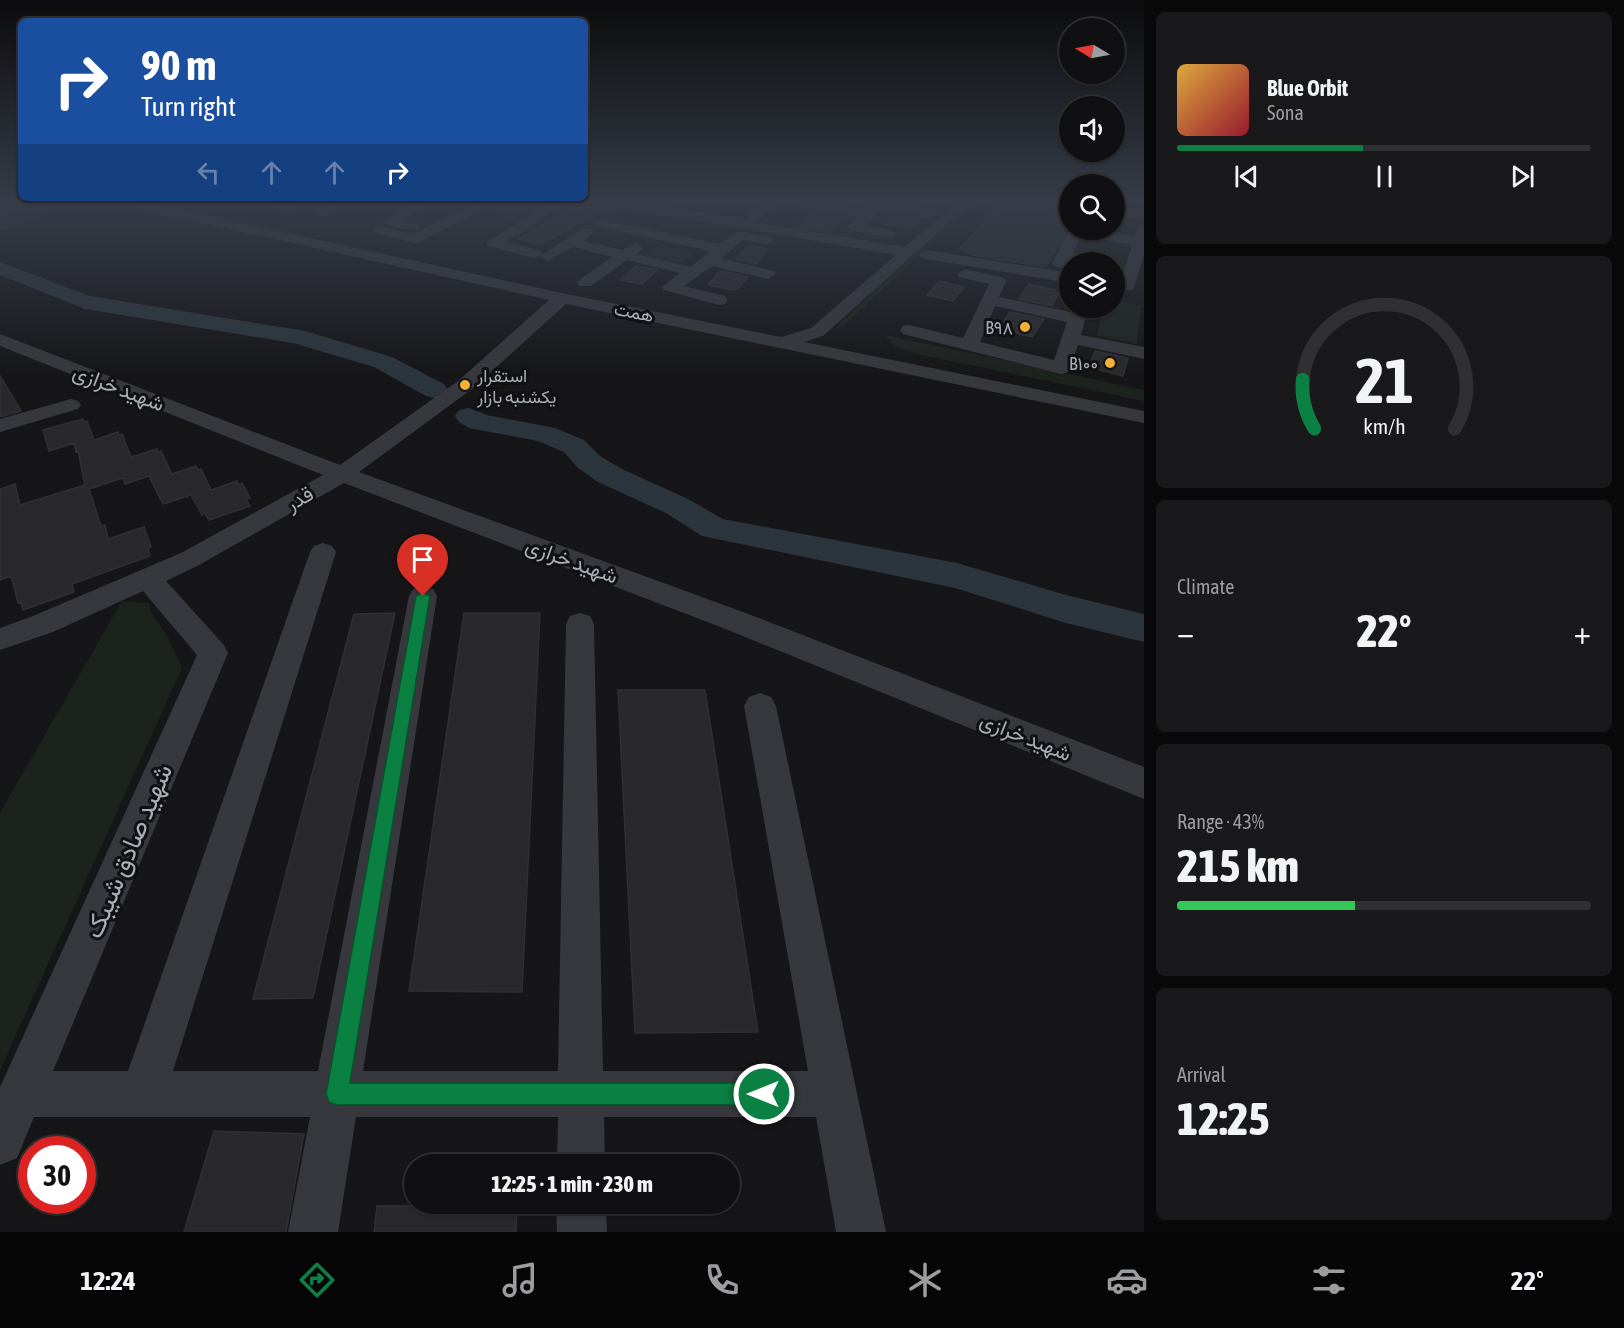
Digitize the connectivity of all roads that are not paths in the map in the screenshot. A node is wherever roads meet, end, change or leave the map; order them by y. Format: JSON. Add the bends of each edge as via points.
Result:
{"nodes":[{"id":1,"x":390,"y":259,"type":"edge"},
{"id":2,"x":618,"y":259,"type":"edge"},
{"id":3,"x":643,"y":259,"type":"edge"},
{"id":4,"x":898,"y":259,"type":"edge"},
{"id":5,"x":922,"y":259,"type":"edge"},
{"id":6,"x":955,"y":259,"type":"edge"},
{"id":7,"x":708,"y":260,"type":"joint"},
{"id":8,"x":694,"y":272,"type":"junction"},
{"id":9,"x":1126,"y":272,"type":"edge"},
{"id":10,"x":957,"y":273,"type":"dead end"},
{"id":11,"x":768,"y":274,"type":"dead end"},
{"id":12,"x":1059,"y":276,"type":"edge"},
{"id":13,"x":903,"y":278,"type":"dead end"},
{"id":14,"x":585,"y":283,"type":"dead end"},
{"id":15,"x":1144,"y":290,"type":"edge"},
{"id":16,"x":562,"y":297,"type":"junction"},
{"id":17,"x":719,"y":300,"type":"dead end"},
{"id":18,"x":989,"y":300,"type":"junction"},
{"id":19,"x":1059,"y":310,"type":"edge"},
{"id":20,"x":1076,"y":318,"type":"edge"},
{"id":21,"x":911,"y":322,"type":"dead end"},
{"id":22,"x":972,"y":336,"type":"junction"},
{"id":23,"x":846,"y":338,"type":"dead end"},
{"id":24,"x":1070,"y":338,"type":"junction"},
{"id":25,"x":785,"y":342,"type":"junction"},
{"id":26,"x":6,"y":348,"type":"edge"},
{"id":27,"x":1144,"y":353,"type":"edge"},
{"id":28,"x":865,"y":359,"type":"junction"},
{"id":29,"x":71,"y":405,"type":"dead end"},
{"id":30,"x":1144,"y":417,"type":"edge"},
{"id":31,"x":0,"y":426,"type":"edge"},
{"id":32,"x":342,"y":474,"type":"junction"},
{"id":33,"x":323,"y":552,"type":"dead end"},
{"id":34,"x":147,"y":577,"type":"junction"},
{"id":35,"x":423,"y":596,"type":"dead end"},
{"id":36,"x":580,"y":624,"type":"dead end"},
{"id":37,"x":0,"y":639,"type":"edge"},
{"id":38,"x":760,"y":706,"type":"dead end"},
{"id":39,"x":1144,"y":783,"type":"edge"},
{"id":40,"x":21,"y":1094,"type":"junction"},
{"id":41,"x":143,"y":1094,"type":"junction"},
{"id":42,"x":337,"y":1094,"type":"junction"},
{"id":43,"x":581,"y":1094,"type":"junction"},
{"id":44,"x":832,"y":1094,"type":"junction"},
{"id":45,"x":0,"y":1141,"type":"edge"},
{"id":46,"x":581,"y":1154,"type":"edge"},
{"id":47,"x":582,"y":1214,"type":"edge"},
{"id":48,"x":313,"y":1232,"type":"edge"},
{"id":49,"x":582,"y":1232,"type":"edge"},
{"id":50,"x":861,"y":1232,"type":"edge"}],
"edges":[{"from":1,"to":16,"type":"street","name":"همت"},
{"from":2,"to":14,"type":"street"},
{"from":3,"to":8,"type":"street"},
{"from":4,"to":25,"type":"street","via":[[817,332]]},
{"from":5,"to":13,"type":"street"},
{"from":6,"to":12,"type":"street"},
{"from":7,"to":8,"type":"street"},
{"from":7,"to":11,"type":"street"},
{"from":8,"to":17,"type":"street","via":[[670,287]]},
{"from":9,"to":15,"type":"street"},
{"from":10,"to":18,"type":"street","via":[[998,281]]},
{"from":16,"to":25,"type":"street","name":"همت"},
{"from":16,"to":32,"type":"street","name":"قدر","via":[[465,385]]},
{"from":18,"to":19,"type":"street"},
{"from":18,"to":22,"type":"street"},
{"from":20,"to":24,"type":"street"},
{"from":21,"to":22,"type":"street"},
{"from":22,"to":24,"type":"street","via":[[1061,368]]},
{"from":23,"to":28,"type":"street"},
{"from":24,"to":27,"type":"street"},
{"from":25,"to":28,"type":"street","name":"همت"},
{"from":26,"to":32,"type":"street","name":"شهید خرازی"},
{"from":28,"to":30,"type":"street","name":"همت"},
{"from":29,"to":31,"type":"street"},
{"from":32,"to":34,"type":"street","name":"قدر","via":[[190,559]]},
{"from":32,"to":39,"type":"street","name":"شهید خرازی","via":[[733,620]]},
{"from":33,"to":41,"type":"street"},
{"from":34,"to":37,"type":"street","name":"قدر","via":[[44,624]]},
{"from":34,"to":40,"type":"street","name":"شهید صادق شیبک","via":[[213,653]]},
{"from":35,"to":42,"type":"street"},
{"from":36,"to":43,"type":"street"},
{"from":38,"to":44,"type":"street"},
{"from":40,"to":41,"type":"street"},
{"from":40,"to":45,"type":"street","name":"شهید صادق شیبک"},
{"from":41,"to":42,"type":"street"},
{"from":42,"to":43,"type":"street"},
{"from":42,"to":48,"type":"street"},
{"from":43,"to":44,"type":"street"},
{"from":43,"to":46,"type":"street"},
{"from":44,"to":50,"type":"street"},
{"from":47,"to":49,"type":"street"}]}
